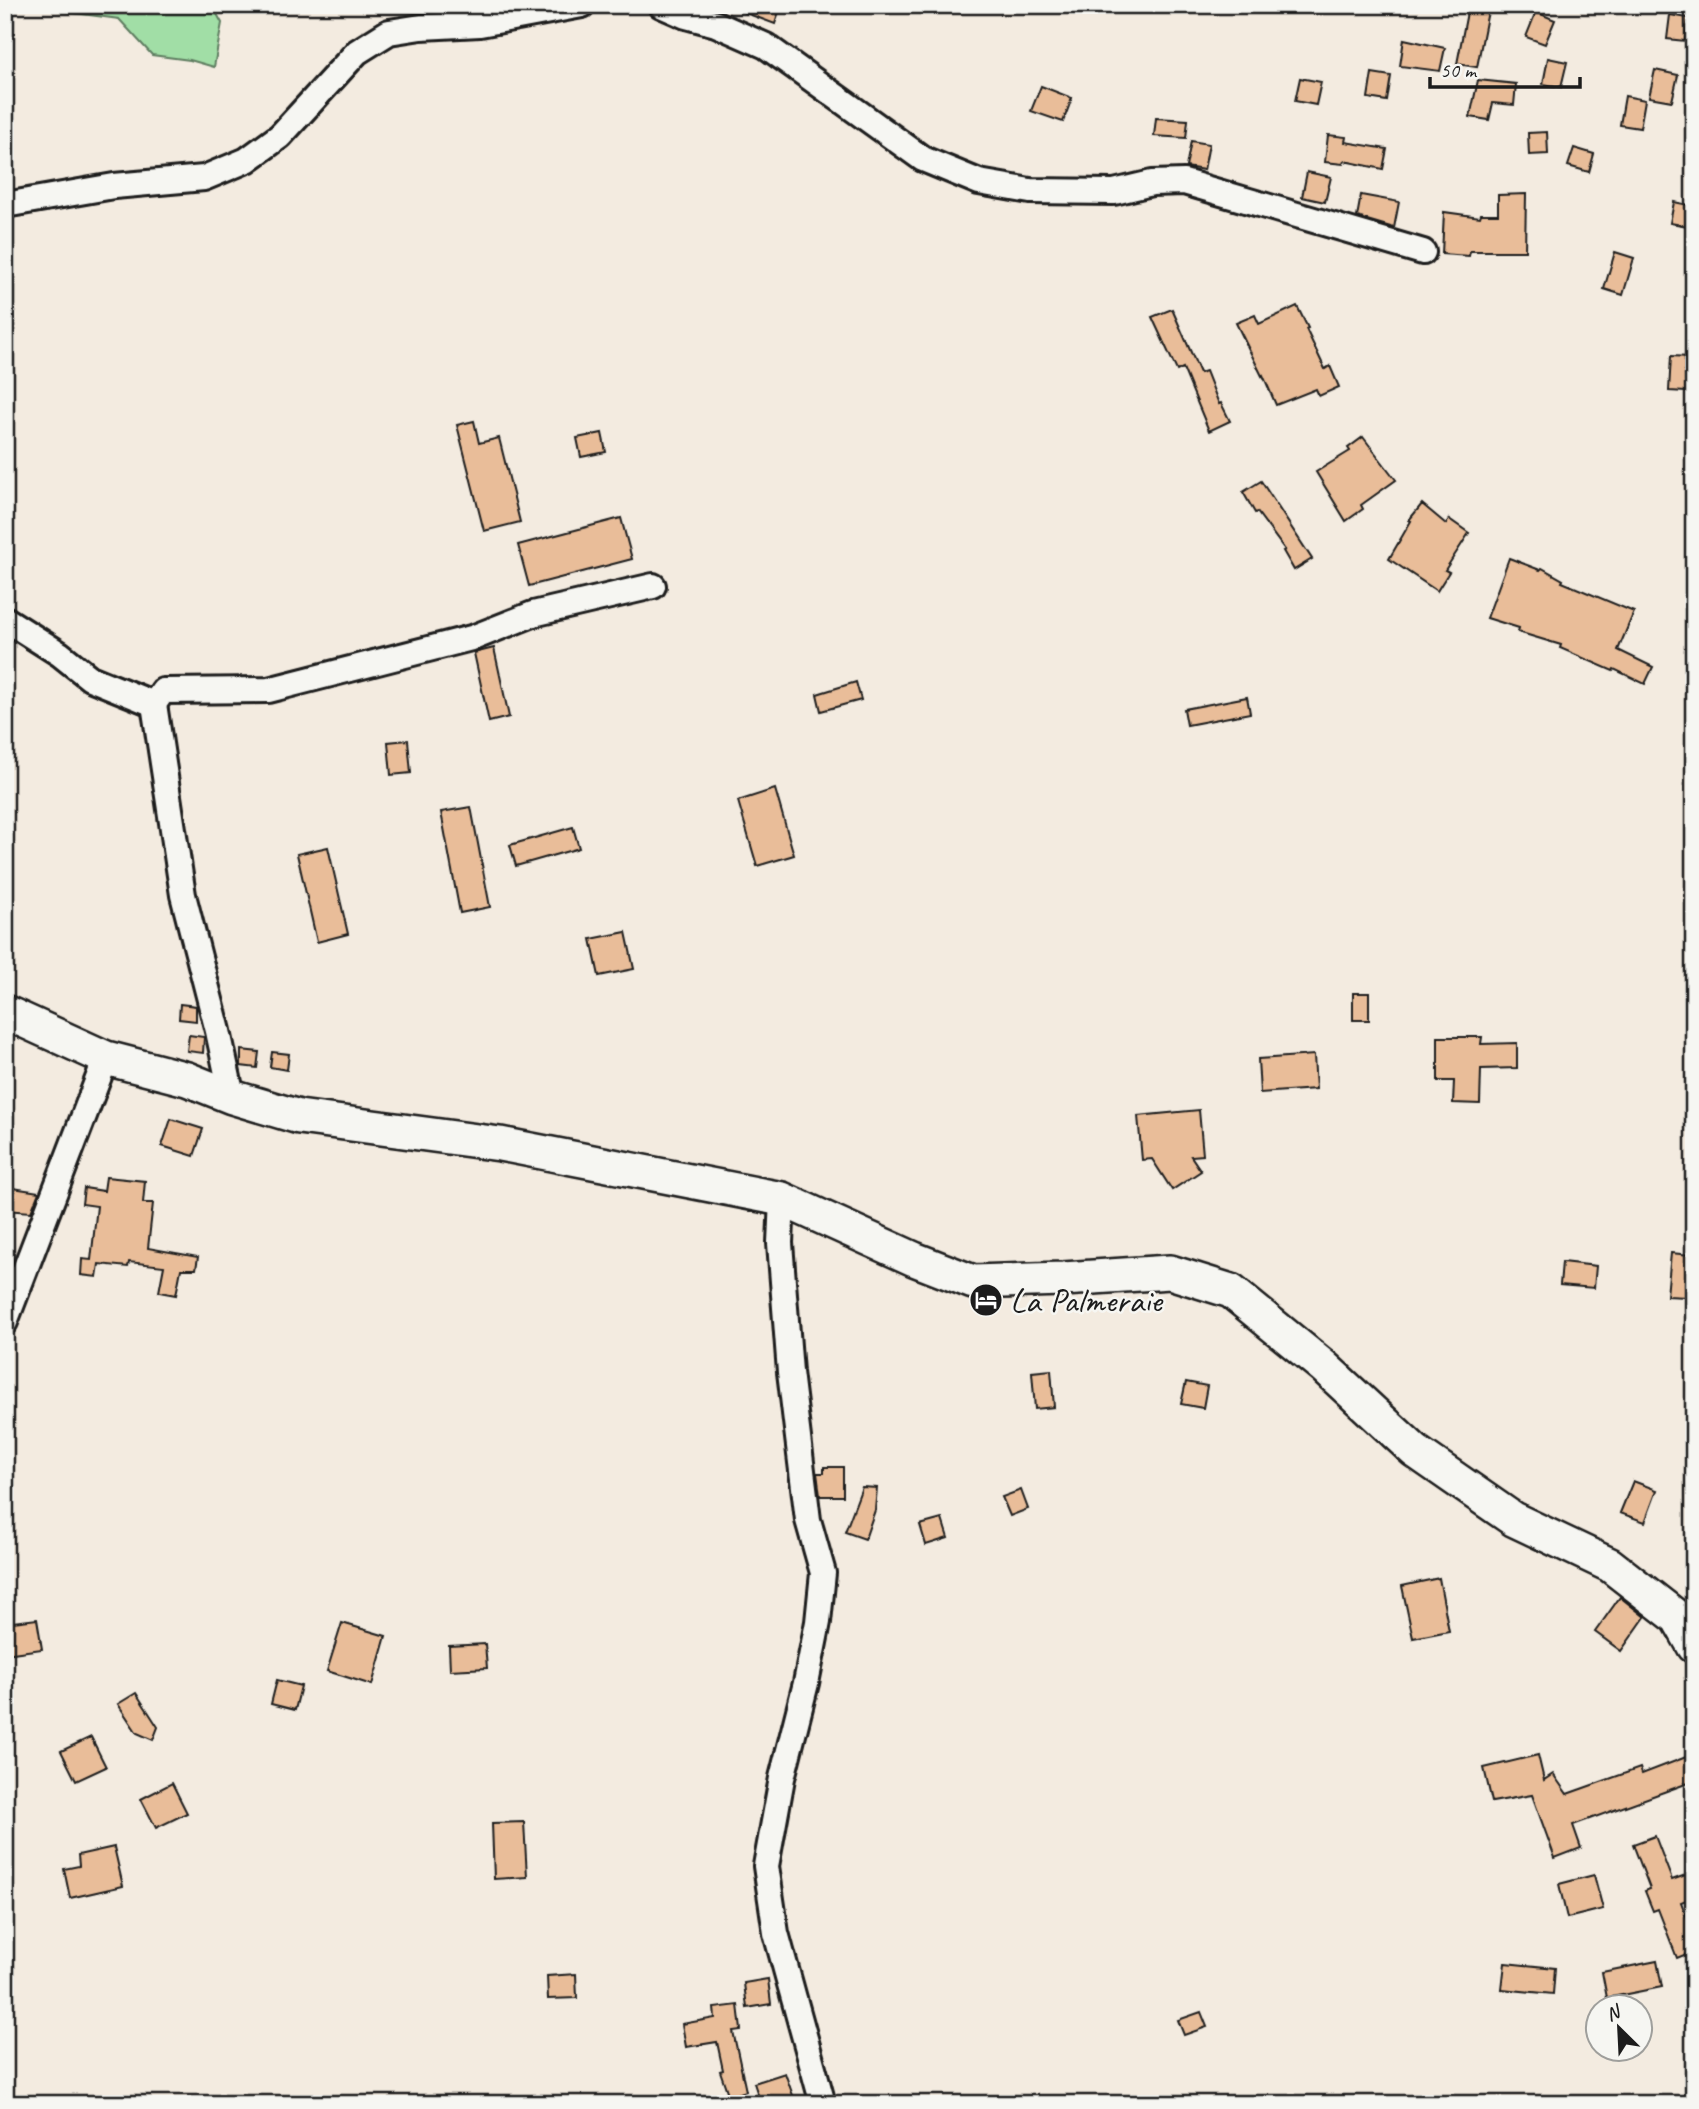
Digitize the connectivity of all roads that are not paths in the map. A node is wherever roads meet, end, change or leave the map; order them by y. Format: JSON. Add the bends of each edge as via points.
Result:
{"nodes":[{"id":1,"x":582,"y":5,"type":"edge"},
{"id":2,"x":661,"y":5,"type":"edge"},
{"id":3,"x":5,"y":205,"type":"edge"},
{"id":4,"x":1423,"y":252,"type":"dead end"},
{"id":5,"x":653,"y":586,"type":"dead end"},
{"id":6,"x":5,"y":619,"type":"edge"},
{"id":7,"x":154,"y":704,"type":"junction"},
{"id":8,"x":5,"y":1012,"type":"edge"},
{"id":9,"x":106,"y":1058,"type":"junction"},
{"id":10,"x":232,"y":1097,"type":"junction"},
{"id":11,"x":782,"y":1199,"type":"junction"},
{"id":12,"x":5,"y":1322,"type":"edge"},
{"id":13,"x":1694,"y":1646,"type":"edge"},
{"id":14,"x":823,"y":2104,"type":"edge"}],
"edges":[{"from":1,"to":3,"type":"street","via":[[480,24],[389,32],[357,52],[280,136],[247,160],[204,178],[114,186]]},
{"from":2,"to":4,"type":"street","via":[[766,46],[923,159],[979,182],[1030,191],[1114,192],[1152,183],[1184,182]]},
{"from":5,"to":7,"type":"street","via":[[533,614],[475,637],[268,690],[163,691]]},
{"from":6,"to":7,"type":"street","via":[[90,678]]},
{"from":7,"to":10,"type":"street","via":[[183,895]]},
{"from":8,"to":9,"type":"street"},
{"from":9,"to":10,"type":"street","via":[[187,1079]]},
{"from":9,"to":12,"type":"street"},
{"from":10,"to":11,"type":"street","via":[[299,1117],[500,1144]]},
{"from":11,"to":13,"type":"street","via":[[973,1282],[1170,1272],[1231,1291],[1323,1366],[1415,1451],[1513,1520],[1610,1565],[1678,1618]]},
{"from":11,"to":14,"type":"street","via":[[780,1243],[790,1372],[804,1497],[823,1573],[818,1622],[766,1866],[776,1933]]}]}
